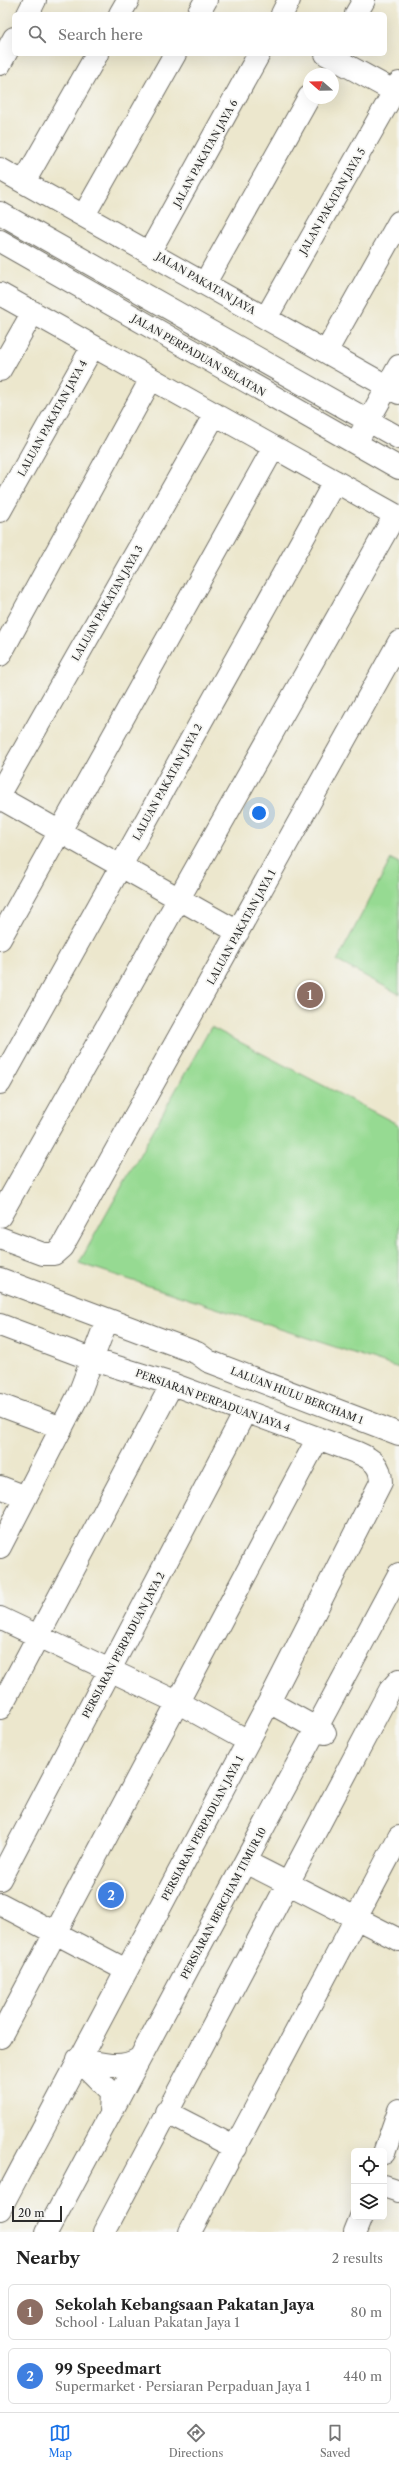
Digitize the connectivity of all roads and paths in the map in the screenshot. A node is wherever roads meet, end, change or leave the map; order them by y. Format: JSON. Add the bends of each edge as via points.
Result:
{"nodes":[{"id":1,"x":35,"y":0,"type":"edge"},
{"id":2,"x":128,"y":0,"type":"edge"},
{"id":3,"x":206,"y":0,"type":"edge"},
{"id":4,"x":289,"y":0,"type":"edge"},
{"id":5,"x":364,"y":0,"type":"edge"},
{"id":6,"x":29,"y":12,"type":"edge"},
{"id":7,"x":121,"y":12,"type":"edge"},
{"id":8,"x":199,"y":12,"type":"edge"},
{"id":9,"x":283,"y":12,"type":"edge"},
{"id":10,"x":357,"y":12,"type":"edge"},
{"id":11,"x":12,"y":42,"type":"edge"},
{"id":12,"x":96,"y":56,"type":"edge"},
{"id":13,"x":175,"y":56,"type":"edge"},
{"id":14,"x":258,"y":56,"type":"edge"},
{"id":15,"x":328,"y":60,"type":"edge"},
{"id":16,"x":0,"y":64,"type":"edge"},
{"id":17,"x":397,"y":90,"type":"edge"},
{"id":18,"x":305,"y":104,"type":"edge"},
{"id":19,"x":0,"y":169,"type":"edge"},
{"id":20,"x":24,"y":182,"type":"junction"},
{"id":21,"x":0,"y":213,"type":"edge"},
{"id":22,"x":84,"y":215,"type":"junction"},
{"id":23,"x":399,"y":222,"type":"edge"},
{"id":24,"x":0,"y":241,"type":"edge"},
{"id":25,"x":150,"y":251,"type":"junction"},
{"id":26,"x":205,"y":284,"type":"junction"},
{"id":27,"x":0,"y":294,"type":"edge"},
{"id":28,"x":33,"y":312,"type":"junction"},
{"id":29,"x":266,"y":318,"type":"junction"},
{"id":30,"x":92,"y":346,"type":"junction"},
{"id":31,"x":326,"y":352,"type":"junction"},
{"id":32,"x":399,"y":366,"type":"edge"},
{"id":33,"x":0,"y":370,"type":"edge"},
{"id":34,"x":151,"y":379,"type":"junction"},
{"id":35,"x":393,"y":390,"type":"edge"},
{"id":36,"x":215,"y":414,"type":"junction"},
{"id":37,"x":368,"y":421,"type":"junction"},
{"id":38,"x":399,"y":438,"type":"edge"},
{"id":39,"x":355,"y":443,"type":"junction"},
{"id":40,"x":274,"y":447,"type":"junction"},
{"id":41,"x":399,"y":468,"type":"edge"},
{"id":42,"x":335,"y":481,"type":"junction"},
{"id":43,"x":0,"y":511,"type":"edge"},
{"id":44,"x":397,"y":516,"type":"edge"},
{"id":45,"x":399,"y":642,"type":"edge"},
{"id":46,"x":0,"y":655,"type":"edge"},
{"id":47,"x":0,"y":792,"type":"edge"},
{"id":48,"x":0,"y":798,"type":"edge"},
{"id":49,"x":59,"y":832,"type":"junction"},
{"id":50,"x":120,"y":866,"type":"junction"},
{"id":51,"x":179,"y":899,"type":"junction"},
{"id":52,"x":238,"y":932,"type":"junction"},
{"id":53,"x":0,"y":939,"type":"edge"},
{"id":54,"x":0,"y":1083,"type":"edge"},
{"id":55,"x":0,"y":1216,"type":"edge"},
{"id":56,"x":0,"y":1238,"type":"edge"},
{"id":57,"x":0,"y":1279,"type":"edge"},
{"id":58,"x":107,"y":1320,"type":"junction"},
{"id":59,"x":0,"y":1326,"type":"edge"},
{"id":60,"x":91,"y":1359,"type":"junction"},
{"id":61,"x":172,"y":1384,"type":"junction"},
{"id":62,"x":0,"y":1405,"type":"edge"},
{"id":63,"x":245,"y":1412,"type":"junction"},
{"id":64,"x":388,"y":1421,"type":"edge"},
{"id":65,"x":62,"y":1428,"type":"junction"},
{"id":66,"x":399,"y":1434,"type":"edge"},
{"id":67,"x":318,"y":1438,"type":"junction"},
{"id":68,"x":399,"y":1440,"type":"edge"},
{"id":69,"x":358,"y":1453,"type":"joint"},
{"id":70,"x":0,"y":1487,"type":"edge"},
{"id":71,"x":26,"y":1497,"type":"junction"},
{"id":72,"x":0,"y":1547,"type":"edge"},
{"id":73,"x":399,"y":1574,"type":"edge"},
{"id":74,"x":399,"y":1596,"type":"edge"},
{"id":75,"x":0,"y":1618,"type":"edge"},
{"id":76,"x":39,"y":1637,"type":"junction"},
{"id":77,"x":109,"y":1671,"type":"junction"},
{"id":78,"x":399,"y":1680,"type":"edge"},
{"id":79,"x":177,"y":1702,"type":"junction"},
{"id":80,"x":269,"y":1702,"type":"junction"},
{"id":81,"x":0,"y":1708,"type":"edge"},
{"id":82,"x":321,"y":1730,"type":"junction"},
{"id":83,"x":248,"y":1741,"type":"junction"},
{"id":84,"x":399,"y":1837,"type":"edge"},
{"id":85,"x":250,"y":1864,"type":"junction"},
{"id":86,"x":0,"y":1879,"type":"edge"},
{"id":87,"x":289,"y":1884,"type":"junction"},
{"id":88,"x":0,"y":1904,"type":"edge"},
{"id":89,"x":354,"y":1919,"type":"junction"},
{"id":90,"x":55,"y":1933,"type":"junction"},
{"id":91,"x":399,"y":1940,"type":"edge"},
{"id":92,"x":126,"y":1970,"type":"junction"},
{"id":93,"x":0,"y":2037,"type":"edge"},
{"id":94,"x":140,"y":2058,"type":"junction"},
{"id":95,"x":78,"y":2060,"type":"junction"},
{"id":96,"x":399,"y":2110,"type":"edge"},
{"id":97,"x":166,"y":2112,"type":"junction"},
{"id":98,"x":110,"y":2113,"type":"junction"},
{"id":99,"x":236,"y":2148,"type":"junction"},
{"id":100,"x":386,"y":2148,"type":"edge"},
{"id":101,"x":387,"y":2187,"type":"edge"},
{"id":102,"x":399,"y":2191,"type":"edge"},
{"id":103,"x":0,"y":2209,"type":"edge"},
{"id":104,"x":360,"y":2220,"type":"edge"},
{"id":105,"x":47,"y":2232,"type":"edge"},
{"id":106,"x":57,"y":2232,"type":"edge"},
{"id":107,"x":104,"y":2232,"type":"edge"},
{"id":108,"x":190,"y":2232,"type":"edge"},
{"id":109,"x":356,"y":2232,"type":"edge"}],
"edges":[{"from":1,"to":6,"type":"street"},
{"from":2,"to":7,"type":"street"},
{"from":3,"to":8,"type":"street"},
{"from":4,"to":9,"type":"street"},
{"from":5,"to":10,"type":"street"},
{"from":11,"to":16,"type":"street"},
{"from":12,"to":20,"type":"street"},
{"from":13,"to":22,"type":"street"},
{"from":14,"to":25,"type":"street","name":"JALAN PAKATAN JAYA 6"},
{"from":15,"to":17,"type":"street"},
{"from":17,"to":29,"type":"street","name":"JALAN PAKATAN JAYA 5"},
{"from":18,"to":26,"type":"street"},
{"from":19,"to":20,"type":"street","name":"JALAN PAKATAN JAYA"},
{"from":20,"to":22,"type":"street","name":"JALAN PAKATAN JAYA"},
{"from":21,"to":37,"type":"street"},
{"from":22,"to":25,"type":"street","name":"JALAN PAKATAN JAYA"},
{"from":23,"to":31,"type":"street"},
{"from":24,"to":39,"type":"street","name":"JALAN PERPADUAN SELATAN"},
{"from":25,"to":26,"type":"street","name":"JALAN PAKATAN JAYA"},
{"from":26,"to":29,"type":"street","name":"JALAN PAKATAN JAYA"},
{"from":27,"to":28,"type":"street"},
{"from":28,"to":30,"type":"street"},
{"from":28,"to":33,"type":"street"},
{"from":29,"to":31,"type":"street","name":"JALAN PAKATAN JAYA"},
{"from":30,"to":34,"type":"street"},
{"from":30,"to":43,"type":"street","name":"LALUAN PAKATAN JAYA 4"},
{"from":31,"to":35,"type":"street","name":"JALAN PAKATAN JAYA"},
{"from":32,"to":35,"type":"street"},
{"from":34,"to":36,"type":"street"},
{"from":34,"to":46,"type":"street"},
{"from":35,"to":37,"type":"street"},
{"from":36,"to":40,"type":"street"},
{"from":36,"to":47,"type":"street","name":"LALUAN PAKATAN JAYA 3"},
{"from":37,"to":38,"type":"street"},
{"from":37,"to":39,"type":"street"},
{"from":39,"to":41,"type":"street","name":"JALAN PERPADUAN SELATAN"},
{"from":40,"to":42,"type":"street"},
{"from":40,"to":49,"type":"street"},
{"from":42,"to":44,"type":"street"},
{"from":42,"to":50,"type":"street","name":"LALUAN PAKATAN JAYA 2"},
{"from":44,"to":51,"type":"street"},
{"from":45,"to":52,"type":"street","name":"LALUAN PAKATAN JAYA 1"},
{"from":48,"to":49,"type":"street"},
{"from":49,"to":50,"type":"street"},
{"from":49,"to":53,"type":"street"},
{"from":50,"to":51,"type":"street"},
{"from":50,"to":54,"type":"street","name":"LALUAN PAKATAN JAYA 2"},
{"from":51,"to":52,"type":"street"},
{"from":51,"to":55,"type":"street"},
{"from":52,"to":56,"type":"street","name":"LALUAN PAKATAN JAYA 1","via":[[62,1247],[54,1254],[43,1254]]},
{"from":57,"to":58,"type":"street","name":"LALUAN HULU BERCHAM 1"},
{"from":58,"to":60,"type":"street"},
{"from":58,"to":64,"type":"street","name":"LALUAN HULU BERCHAM 1","via":[[197,1353],[208,1361]]},
{"from":59,"to":60,"type":"street","name":"PERSIARAN PERPADUAN JAYA 4"},
{"from":60,"to":61,"type":"street","name":"PERSIARAN PERPADUAN JAYA 4"},
{"from":60,"to":65,"type":"street","via":[[79,1394]]},
{"from":61,"to":63,"type":"street","name":"PERSIARAN PERPADUAN JAYA 4"},
{"from":61,"to":76,"type":"street"},
{"from":62,"to":65,"type":"street"},
{"from":63,"to":67,"type":"street","name":"PERSIARAN PERPADUAN JAYA 4"},
{"from":63,"to":77,"type":"street","name":"PERSIARAN PERPADUAN JAYA 2"},
{"from":64,"to":66,"type":"street","name":"LALUAN HULU BERCHAM 1"},
{"from":64,"to":68,"type":"street"},
{"from":65,"to":71,"type":"street"},
{"from":67,"to":69,"type":"street","name":"PERSIARAN PERPADUAN JAYA 4"},
{"from":67,"to":79,"type":"street"},
{"from":69,"to":80,"type":"street","name":"PERSIARAN PERPADUAN JAYA 1","via":[[374,1461],[382,1482]]},
{"from":70,"to":71,"type":"street"},
{"from":71,"to":72,"type":"street"},
{"from":73,"to":82,"type":"street","name":"PERSIARAN BERCHAM TIMUR 10"},
{"from":74,"to":82,"type":"street","name":"PERSIARAN BERCHAM TIMUR 10"},
{"from":75,"to":76,"type":"street"},
{"from":76,"to":77,"type":"street"},
{"from":76,"to":81,"type":"street"},
{"from":77,"to":79,"type":"street"},
{"from":77,"to":86,"type":"street","name":"PERSIARAN PERPADUAN JAYA 2"},
{"from":78,"to":87,"type":"street","via":[[390,1690]]},
{"from":79,"to":83,"type":"street"},
{"from":79,"to":90,"type":"street"},
{"from":80,"to":82,"type":"street"},
{"from":80,"to":83,"type":"street","name":"PERSIARAN PERPADUAN JAYA 1"},
{"from":82,"to":85,"type":"street","name":"PERSIARAN BERCHAM TIMUR 10"},
{"from":83,"to":92,"type":"street","name":"PERSIARAN PERPADUAN JAYA 1"},
{"from":84,"to":89,"type":"street"},
{"from":85,"to":87,"type":"street"},
{"from":85,"to":94,"type":"street","name":"PERSIARAN BERCHAM TIMUR 10"},
{"from":85,"to":106,"type":"street","name":"PERSIARAN BERCHAM TIMUR 10"},
{"from":87,"to":89,"type":"street"},
{"from":87,"to":97,"type":"street"},
{"from":88,"to":90,"type":"street"},
{"from":89,"to":91,"type":"street"},
{"from":89,"to":99,"type":"street"},
{"from":90,"to":92,"type":"street"},
{"from":90,"to":93,"type":"street"},
{"from":92,"to":95,"type":"street","name":"PERSIARAN PERPADUAN JAYA 1"},
{"from":94,"to":95,"type":"street","via":[[128,2065],[120,2066]]},
{"from":94,"to":98,"type":"street","name":"PERSIARAN BERCHAM TIMUR 10"},
{"from":95,"to":98,"type":"street","via":[[111,2092]]},
{"from":95,"to":103,"type":"street","name":"PERSIARAN PERPADUAN JAYA 1"},
{"from":96,"to":100,"type":"street"},
{"from":97,"to":99,"type":"street"},
{"from":97,"to":107,"type":"street"},
{"from":98,"to":105,"type":"street","name":"PERSIARAN BERCHAM TIMUR 10"},
{"from":99,"to":108,"type":"street"},
{"from":101,"to":102,"type":"street"},
{"from":104,"to":109,"type":"street"}]}
